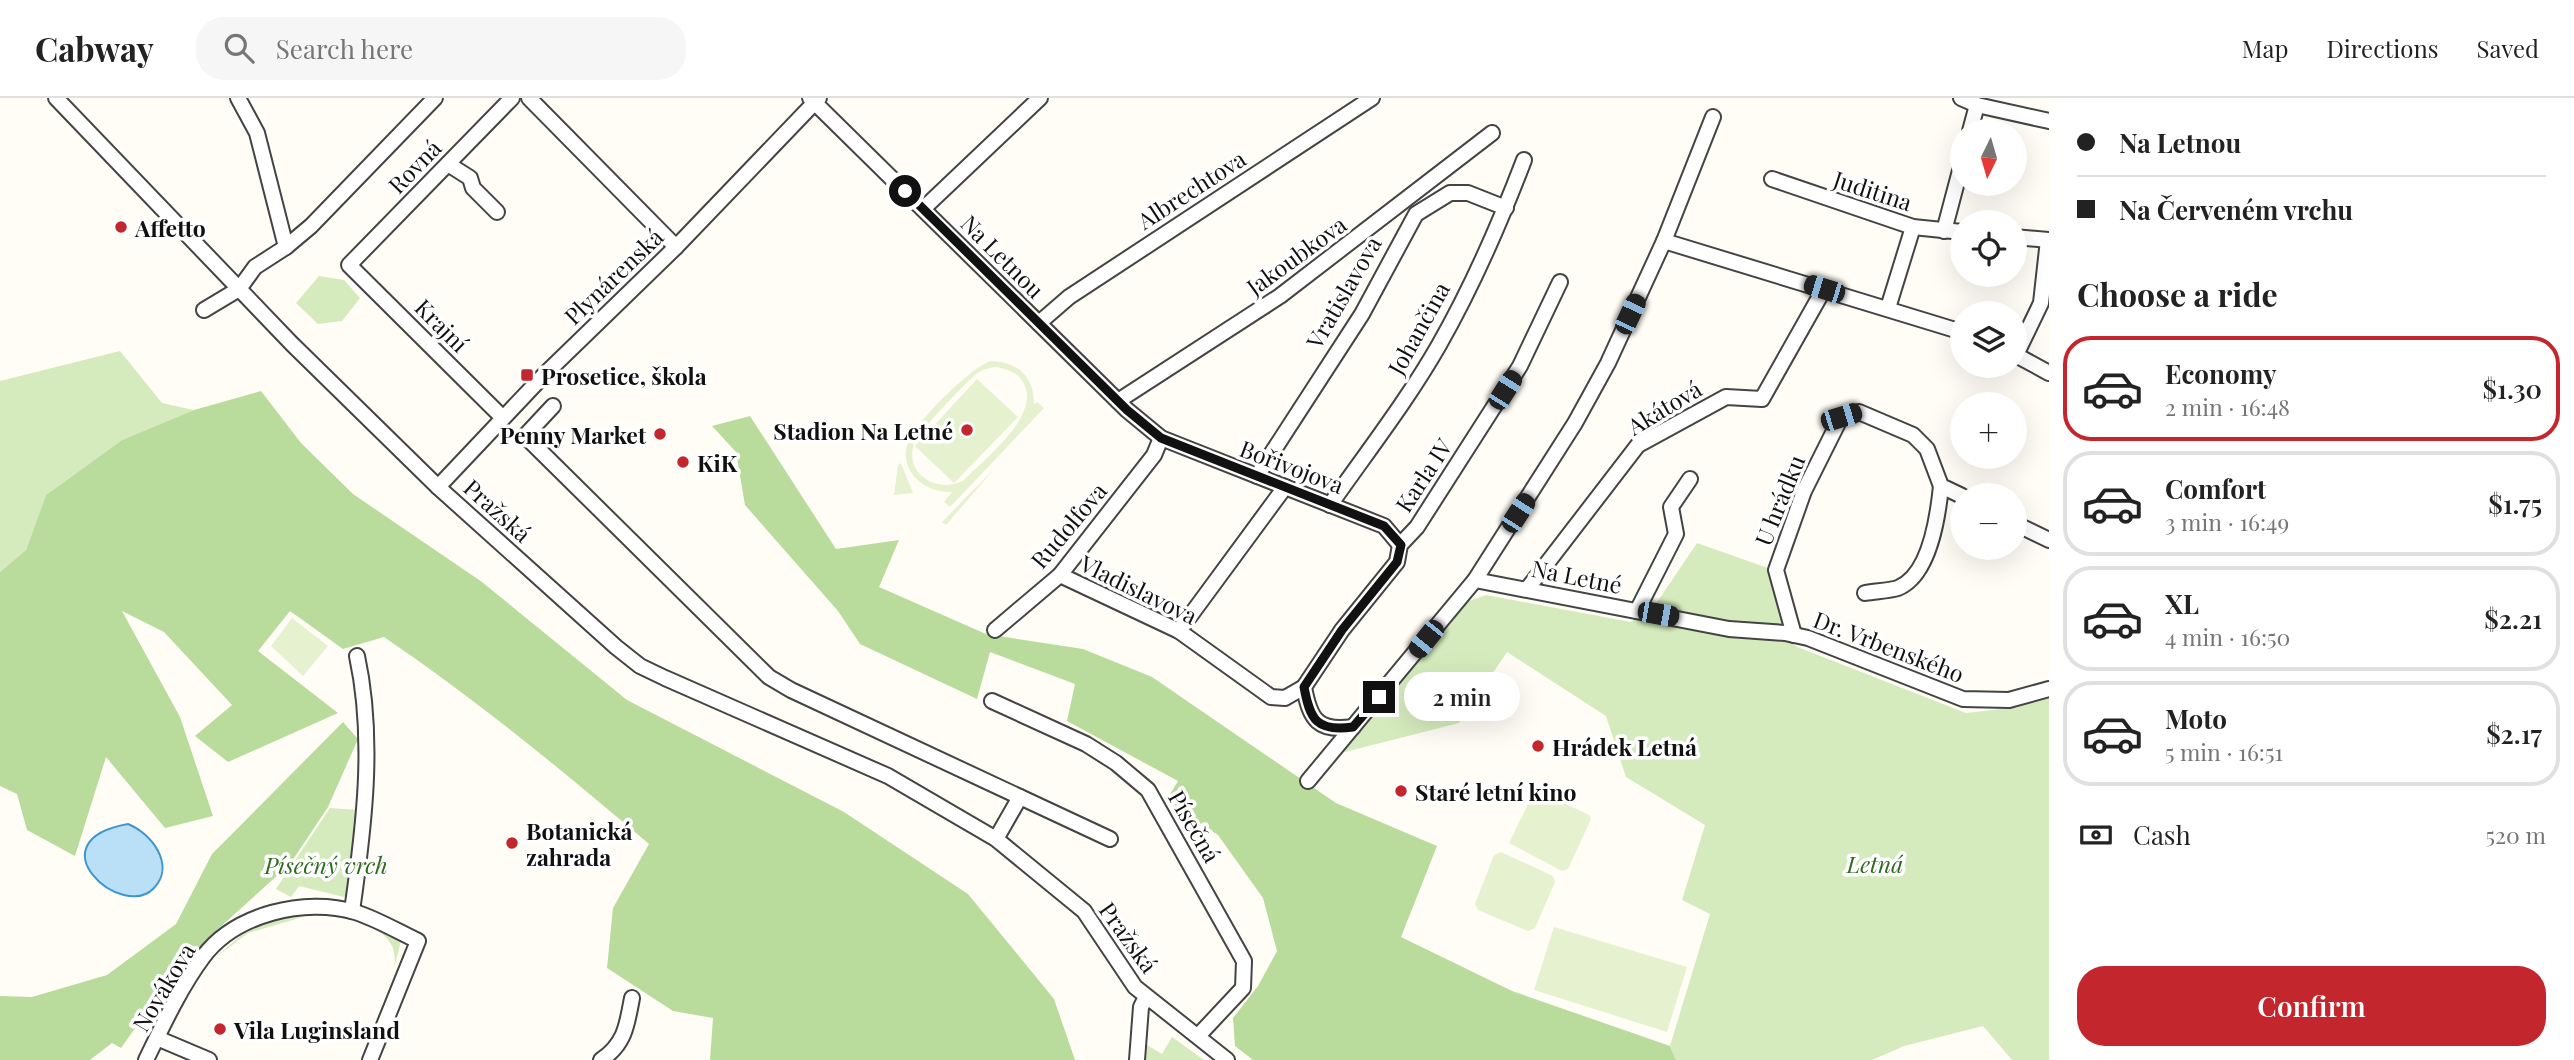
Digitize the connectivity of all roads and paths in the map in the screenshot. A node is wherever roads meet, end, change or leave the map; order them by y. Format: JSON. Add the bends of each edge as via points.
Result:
{"nodes":[{"id":1,"x":56,"y":98,"type":"edge"},
{"id":2,"x":238,"y":98,"type":"edge"},
{"id":3,"x":435,"y":98,"type":"edge"},
{"id":4,"x":512,"y":98,"type":"edge"},
{"id":5,"x":529,"y":98,"type":"edge"},
{"id":6,"x":1041,"y":98,"type":"edge"},
{"id":7,"x":1371,"y":98,"type":"edge"},
{"id":8,"x":1961,"y":98,"type":"edge"},
{"id":9,"x":815,"y":100,"type":"edge"},
{"id":10,"x":1977,"y":105,"type":"junction"},
{"id":11,"x":1713,"y":117,"type":"dead end"},
{"id":12,"x":1973,"y":119,"type":"edge"},
{"id":13,"x":2049,"y":121,"type":"edge"},
{"id":14,"x":1492,"y":133,"type":"dead end"},
{"id":15,"x":1524,"y":160,"type":"dead end"},
{"id":16,"x":448,"y":164,"type":"junction"},
{"id":17,"x":1772,"y":179,"type":"dead end"},
{"id":18,"x":1953,"y":196,"type":"edge"},
{"id":19,"x":1506,"y":208,"type":"junction"},
{"id":20,"x":923,"y":209,"type":"junction"},
{"id":21,"x":497,"y":212,"type":"dead end"},
{"id":22,"x":1913,"y":227,"type":"junction"},
{"id":23,"x":1944,"y":231,"type":"junction"},
{"id":24,"x":1950,"y":231,"type":"edge"},
{"id":25,"x":2027,"y":238,"type":"edge"},
{"id":26,"x":2048,"y":240,"type":"edge"},
{"id":27,"x":1664,"y":241,"type":"junction"},
{"id":28,"x":286,"y":247,"type":"junction"},
{"id":29,"x":677,"y":247,"type":"junction"},
{"id":30,"x":349,"y":265,"type":"joint"},
{"id":31,"x":1560,"y":282,"type":"dead end"},
{"id":32,"x":239,"y":289,"type":"junction"},
{"id":33,"x":1824,"y":289,"type":"junction"},
{"id":34,"x":1888,"y":308,"type":"junction"},
{"id":35,"x":205,"y":310,"type":"dead end"},
{"id":36,"x":1039,"y":323,"type":"junction"},
{"id":37,"x":1950,"y":328,"type":"edge"},
{"id":38,"x":2027,"y":330,"type":"edge"},
{"id":39,"x":2027,"y":361,"type":"edge"},
{"id":40,"x":2049,"y":373,"type":"edge"},
{"id":41,"x":1118,"y":401,"type":"junction"},
{"id":42,"x":553,"y":406,"type":"dead end"},
{"id":43,"x":503,"y":418,"type":"junction"},
{"id":44,"x":1161,"y":438,"type":"junction"},
{"id":45,"x":1257,"y":476,"type":"junction"},
{"id":46,"x":1690,"y":479,"type":"dead end"},
{"id":47,"x":1941,"y":486,"type":"junction"},
{"id":48,"x":439,"y":487,"type":"junction"},
{"id":49,"x":1285,"y":487,"type":"junction"},
{"id":50,"x":1950,"y":490,"type":"edge"},
{"id":51,"x":1331,"y":505,"type":"junction"},
{"id":52,"x":2027,"y":529,"type":"edge"},
{"id":53,"x":2049,"y":540,"type":"edge"},
{"id":54,"x":1401,"y":545,"type":"junction"},
{"id":55,"x":1060,"y":575,"type":"junction"},
{"id":56,"x":1475,"y":580,"type":"junction"},
{"id":57,"x":1528,"y":588,"type":"junction"},
{"id":58,"x":1865,"y":593,"type":"dead end"},
{"id":59,"x":1637,"y":611,"type":"junction"},
{"id":60,"x":995,"y":629,"type":"dead end"},
{"id":61,"x":1179,"y":631,"type":"junction"},
{"id":62,"x":1794,"y":635,"type":"junction"},
{"id":63,"x":357,"y":656,"type":"dead end"},
{"id":64,"x":1304,"y":687,"type":"junction"},
{"id":65,"x":2049,"y":689,"type":"edge"},
{"id":66,"x":992,"y":701,"type":"dead end"},
{"id":67,"x":1353,"y":727,"type":"junction"},
{"id":68,"x":1308,"y":781,"type":"dead end"},
{"id":69,"x":1020,"y":797,"type":"junction"},
{"id":70,"x":996,"y":839,"type":"junction"},
{"id":71,"x":1110,"y":839,"type":"dead end"},
{"id":72,"x":352,"y":911,"type":"junction"},
{"id":73,"x":1146,"y":997,"type":"junction"},
{"id":74,"x":632,"y":998,"type":"dead end"},
{"id":75,"x":1198,"y":1036,"type":"junction"},
{"id":76,"x":157,"y":1038,"type":"junction"},
{"id":77,"x":146,"y":1060,"type":"edge"},
{"id":78,"x":209,"y":1060,"type":"edge"},
{"id":79,"x":370,"y":1060,"type":"edge"},
{"id":80,"x":601,"y":1060,"type":"edge"},
{"id":81,"x":1136,"y":1060,"type":"edge"},
{"id":82,"x":1227,"y":1060,"type":"edge"}],
"edges":[{"from":1,"to":32,"type":"street","name":"Pražská"},
{"from":2,"to":28,"type":"street","via":[[257,133]]},
{"from":3,"to":28,"type":"street","via":[[312,226]]},
{"from":4,"to":16,"type":"street","name":"Rovná"},
{"from":5,"to":29,"type":"street"},
{"from":6,"to":20,"type":"street"},
{"from":7,"to":36,"type":"street","name":"Albrechtova","via":[[1069,297]]},
{"from":8,"to":10,"type":"street"},
{"from":9,"to":20,"type":"street","name":"Na Letnou"},
{"from":9,"to":29,"type":"street","name":"Plynárenská"},
{"from":10,"to":12,"type":"street"},
{"from":10,"to":13,"type":"street"},
{"from":11,"to":27,"type":"street"},
{"from":14,"to":41,"type":"street","name":"Jakoubkova","via":[[1280,296]]},
{"from":15,"to":19,"type":"street","name":"Johančina"},
{"from":16,"to":21,"type":"street","via":[[470,178],[473,188]]},
{"from":16,"to":30,"type":"street","name":"Rovná"},
{"from":17,"to":22,"type":"street","name":"Juditina"},
{"from":18,"to":23,"type":"street"},
{"from":19,"to":45,"type":"street","name":"Vratislavova","via":[[1468,193],[1450,193],[1416,214],[1362,314]]},
{"from":19,"to":51,"type":"street","name":"Johančina","via":[[1439,344]]},
{"from":20,"to":36,"type":"street","name":"Na Letnou"},
{"from":22,"to":23,"type":"street","name":"Juditina"},
{"from":22,"to":34,"type":"street"},
{"from":23,"to":24,"type":"street","name":"Juditina"},
{"from":25,"to":26,"type":"street"},
{"from":26,"to":38,"type":"street","via":[[2041,303]]},
{"from":27,"to":33,"type":"street"},
{"from":27,"to":56,"type":"street","via":[[1575,423]]},
{"from":28,"to":32,"type":"street","via":[[255,267]]},
{"from":29,"to":43,"type":"street","name":"Plynárenská"},
{"from":30,"to":43,"type":"street","name":"Krajní"},
{"from":31,"to":54,"type":"street","name":"Karla IV","via":[[1520,366]]},
{"from":32,"to":35,"type":"street"},
{"from":32,"to":48,"type":"street","name":"Pražská"},
{"from":33,"to":34,"type":"street"},
{"from":33,"to":57,"type":"street","name":"Akátová","via":[[1762,398],[1726,397],[1638,445]]},
{"from":34,"to":37,"type":"street"},
{"from":36,"to":41,"type":"street","name":"Na Letnou"},
{"from":39,"to":40,"type":"street"},
{"from":41,"to":44,"type":"street","name":"Na Letnou"},
{"from":42,"to":69,"type":"street","via":[[525,436],[769,677]]},
{"from":43,"to":48,"type":"street","name":"Plynárenská"},
{"from":44,"to":45,"type":"street","name":"Bořivojova"},
{"from":44,"to":55,"type":"street","name":"Rudolfova","via":[[1154,455]]},
{"from":45,"to":49,"type":"street","name":"Bořivojova"},
{"from":46,"to":59,"type":"street","via":[[1671,507],[1676,534]]},
{"from":47,"to":50,"type":"street"},
{"from":47,"to":58,"type":"street","via":[[1937,524],[1916,575],[1898,588]]},
{"from":47,"to":62,"type":"street","name":"U hrádku","via":[[1927,450],[1913,435],[1859,412],[1841,417],[1804,491],[1776,570]]},
{"from":48,"to":70,"type":"street","name":"Pražská","via":[[640,666],[888,776]]},
{"from":49,"to":51,"type":"street","name":"Bořivojova"},
{"from":49,"to":61,"type":"street"},
{"from":51,"to":54,"type":"street","name":"Bořivojova","via":[[1384,526]]},
{"from":52,"to":53,"type":"street"},
{"from":54,"to":64,"type":"street","name":"Karla IV","via":[[1397,562],[1342,630]]},
{"from":55,"to":60,"type":"street","name":"Rudolfova"},
{"from":55,"to":61,"type":"street","name":"Vladislavova"},
{"from":56,"to":57,"type":"street","name":"Na Letné"},
{"from":56,"to":67,"type":"street"},
{"from":57,"to":59,"type":"street","name":"Na Letné"},
{"from":59,"to":62,"type":"street","name":"Na Letné","via":[[1729,629]]},
{"from":61,"to":64,"type":"street","name":"Vladislavova","via":[[1271,697],[1285,698]]},
{"from":62,"to":65,"type":"street","name":"Dr. Vrbenského","via":[[1963,699],[2010,700]]},
{"from":63,"to":72,"type":"street","via":[[366,741]]},
{"from":64,"to":67,"type":"street","via":[[1311,716],[1325,727]]},
{"from":66,"to":75,"type":"street","name":"Písečná","via":[[1086,744],[1148,790],[1244,961],[1243,988]]},
{"from":67,"to":68,"type":"street"},
{"from":69,"to":70,"type":"street"},
{"from":69,"to":71,"type":"street"},
{"from":70,"to":73,"type":"street","name":"Pražská","via":[[1083,911]]},
{"from":72,"to":76,"type":"street","name":"Novákova","via":[[270,912],[233,931],[205,954]]},
{"from":72,"to":79,"type":"street","name":"Novákova","via":[[418,941]]},
{"from":73,"to":75,"type":"street","name":"Pražská"},
{"from":73,"to":81,"type":"street"},
{"from":74,"to":80,"type":"street","via":[[617,1049]]},
{"from":75,"to":82,"type":"street","name":"Pražská"},
{"from":76,"to":77,"type":"street","name":"Novákova"},
{"from":76,"to":78,"type":"street"}]}
